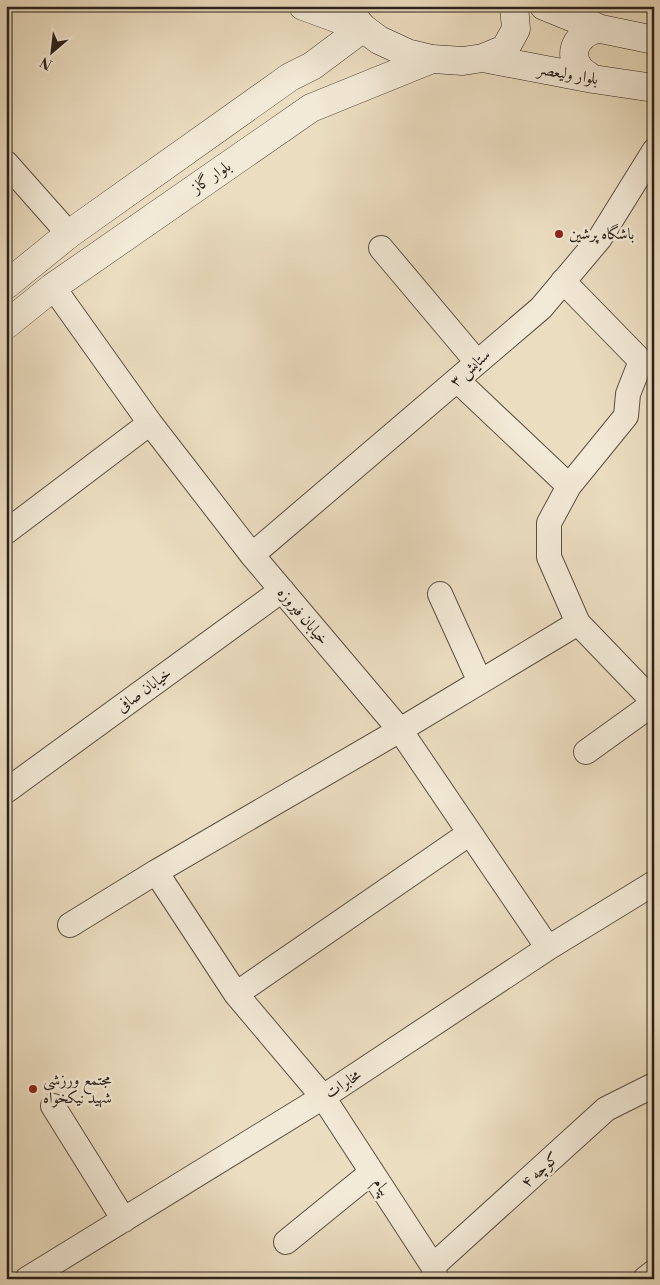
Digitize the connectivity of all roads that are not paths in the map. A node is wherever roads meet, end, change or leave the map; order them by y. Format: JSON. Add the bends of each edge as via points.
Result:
{"nodes":[{"id":1,"x":303,"y":6,"type":"edge"},
{"id":2,"x":347,"y":6,"type":"edge"},
{"id":3,"x":514,"y":6,"type":"edge"},
{"id":4,"x":544,"y":6,"type":"edge"},
{"id":5,"x":363,"y":28,"type":"junction"},
{"id":6,"x":602,"y":29,"type":"junction"},
{"id":7,"x":654,"y":40,"type":"edge"},
{"id":8,"x":483,"y":58,"type":"junction"},
{"id":9,"x":432,"y":59,"type":"junction"},
{"id":10,"x":312,"y":66,"type":"junction"},
{"id":11,"x":593,"y":79,"type":"junction"},
{"id":12,"x":654,"y":88,"type":"edge"},
{"id":13,"x":338,"y":96,"type":"junction"},
{"id":14,"x":654,"y":150,"type":"edge"},
{"id":15,"x":6,"y":163,"type":"edge"},
{"id":16,"x":69,"y":234,"type":"junction"},
{"id":17,"x":381,"y":248,"type":"dead end"},
{"id":18,"x":563,"y":281,"type":"junction"},
{"id":19,"x":6,"y":285,"type":"edge"},
{"id":20,"x":53,"y":287,"type":"junction"},
{"id":21,"x":6,"y":326,"type":"edge"},
{"id":22,"x":477,"y":362,"type":"junction"},
{"id":23,"x":457,"y":380,"type":"junction"},
{"id":24,"x":150,"y":424,"type":"junction"},
{"id":25,"x":569,"y":486,"type":"junction"},
{"id":26,"x":6,"y":532,"type":"edge"},
{"id":27,"x":252,"y":555,"type":"junction"},
{"id":28,"x":282,"y":590,"type":"junction"},
{"id":29,"x":440,"y":594,"type":"dead end"},
{"id":30,"x":578,"y":623,"type":"junction"},
{"id":31,"x":480,"y":682,"type":"junction"},
{"id":32,"x":654,"y":703,"type":"edge"},
{"id":33,"x":400,"y":730,"type":"junction"},
{"id":34,"x":586,"y":752,"type":"dead end"},
{"id":35,"x":6,"y":791,"type":"edge"},
{"id":36,"x":470,"y":833,"type":"junction"},
{"id":37,"x":156,"y":872,"type":"junction"},
{"id":38,"x":654,"y":883,"type":"edge"},
{"id":39,"x":70,"y":925,"type":"dead end"},
{"id":40,"x":548,"y":948,"type":"junction"},
{"id":41,"x":236,"y":994,"type":"junction"},
{"id":42,"x":654,"y":1085,"type":"edge"},
{"id":43,"x":323,"y":1097,"type":"junction"},
{"id":44,"x":53,"y":1106,"type":"dead end"},
{"id":45,"x":372,"y":1172,"type":"junction"},
{"id":46,"x":124,"y":1220,"type":"junction"},
{"id":47,"x":286,"y":1242,"type":"dead end"},
{"id":48,"x":63,"y":1271,"type":"edge"},
{"id":49,"x":435,"y":1272,"type":"edge"},
{"id":50,"x":654,"y":1272,"type":"edge"},
{"id":51,"x":27,"y":1279,"type":"edge"},
{"id":52,"x":645,"y":1279,"type":"edge"}],
"edges":[{"from":1,"to":5,"type":"street"},
{"from":2,"to":5,"type":"street"},
{"from":3,"to":8,"type":"street","via":[[516,29],[505,49]]},
{"from":4,"to":6,"type":"street"},
{"from":5,"to":9,"type":"street","via":[[379,40],[407,53]]},
{"from":5,"to":10,"type":"street"},
{"from":6,"to":7,"type":"street"},
{"from":6,"to":11,"type":"street","via":[[582,35],[575,47],[574,55],[580,70]]},
{"from":8,"to":9,"type":"street","via":[[463,61]]},
{"from":8,"to":11,"type":"street","name":"بلوار ولیعصر"},
{"from":9,"to":13,"type":"street","name":"بلوار گاز"},
{"from":10,"to":13,"type":"street","via":[[328,62],[342,72],[344,80]]},
{"from":10,"to":16,"type":"street","via":[[290,77]]},
{"from":11,"to":12,"type":"street","name":"بلوار ولیعصر"},
{"from":13,"to":20,"type":"street","name":"بلوار گاز","via":[[311,108]]},
{"from":14,"to":18,"type":"street","name":"ستایش ۳","via":[[600,238]]},
{"from":15,"to":16,"type":"street"},
{"from":16,"to":19,"type":"street"},
{"from":17,"to":22,"type":"street"},
{"from":18,"to":22,"type":"street","name":"ستایش ۳","via":[[541,308]]},
{"from":18,"to":25,"type":"street","via":[[641,362],[628,394],[626,416]]},
{"from":20,"to":21,"type":"street","name":"بلوار گاز"},
{"from":20,"to":24,"type":"street","name":"خیابان فیروزه"},
{"from":22,"to":23,"type":"street","name":"ستایش ۳"},
{"from":23,"to":25,"type":"street"},
{"from":23,"to":27,"type":"street","name":"ستایش ۳"},
{"from":24,"to":26,"type":"street"},
{"from":24,"to":27,"type":"street","name":"خیابان فیروزه"},
{"from":25,"to":30,"type":"street","via":[[549,523],[549,557]]},
{"from":27,"to":28,"type":"street","name":"خیابان فیروزه"},
{"from":28,"to":33,"type":"street","name":"خیابان فیروزه"},
{"from":28,"to":35,"type":"street","name":"خیابان صافی"},
{"from":29,"to":31,"type":"street"},
{"from":30,"to":31,"type":"street"},
{"from":30,"to":32,"type":"street"},
{"from":31,"to":33,"type":"street"},
{"from":32,"to":34,"type":"street"},
{"from":33,"to":36,"type":"street","name":"خیابان فیروزه"},
{"from":33,"to":37,"type":"street"},
{"from":36,"to":40,"type":"street","name":"خیابان فیروزه"},
{"from":36,"to":41,"type":"street"},
{"from":37,"to":39,"type":"street"},
{"from":37,"to":41,"type":"street","name":"پیام"},
{"from":38,"to":40,"type":"street","name":"مخابرات"},
{"from":40,"to":43,"type":"street","name":"مخابرات"},
{"from":41,"to":43,"type":"street","name":"پیام"},
{"from":42,"to":49,"type":"street","name":"کوچه ۴","via":[[606,1108]]},
{"from":43,"to":45,"type":"street","name":"پیام"},
{"from":43,"to":46,"type":"street","name":"مخابرات"},
{"from":44,"to":46,"type":"street"},
{"from":45,"to":47,"type":"street"},
{"from":45,"to":49,"type":"street","name":"پیام"},
{"from":46,"to":48,"type":"street","name":"مخابرات"},
{"from":48,"to":51,"type":"street","name":"مخابرات"},
{"from":50,"to":52,"type":"street"}]}
